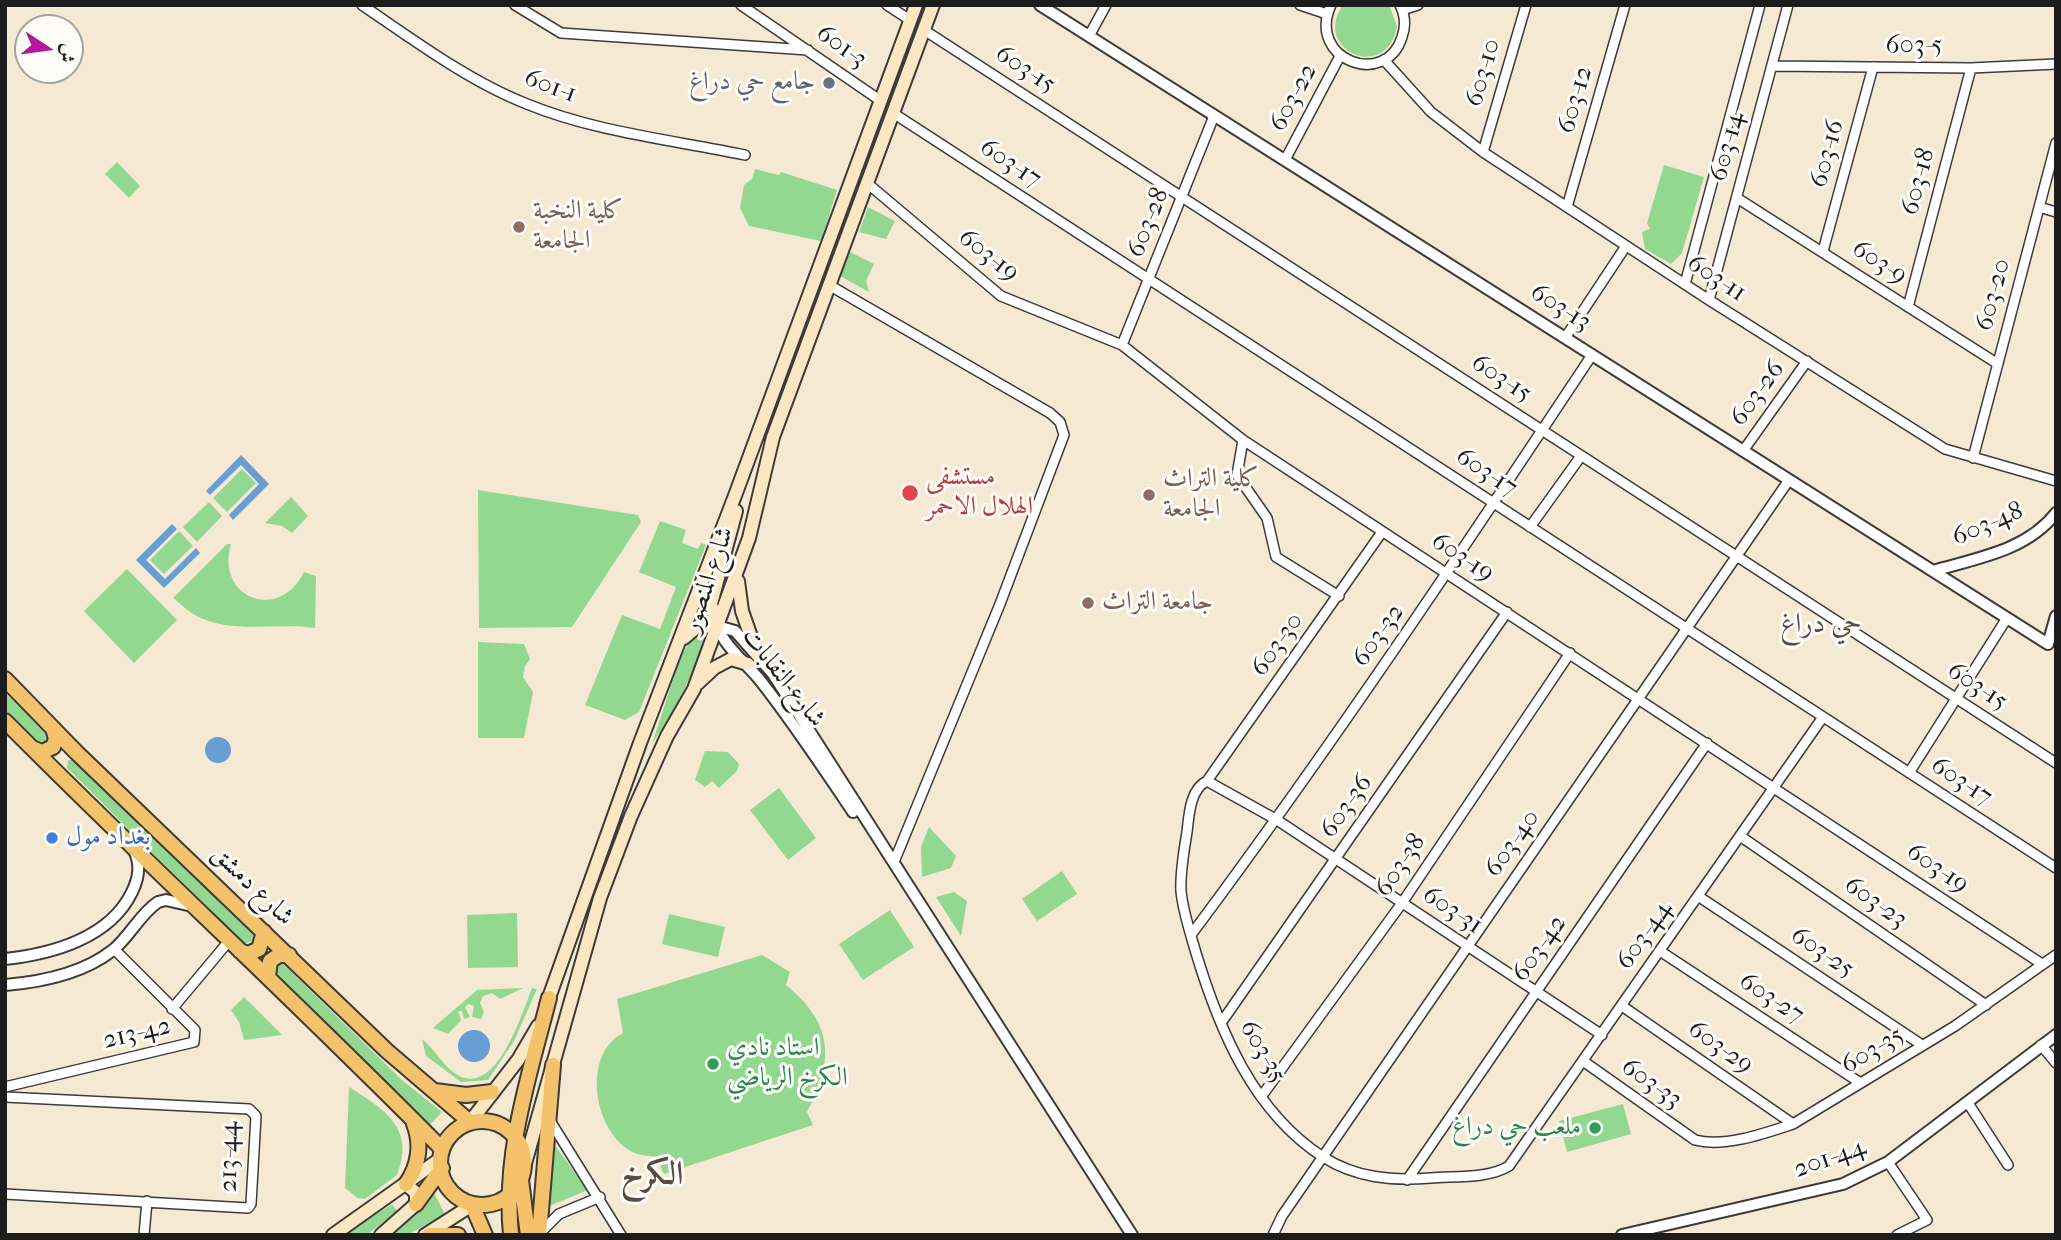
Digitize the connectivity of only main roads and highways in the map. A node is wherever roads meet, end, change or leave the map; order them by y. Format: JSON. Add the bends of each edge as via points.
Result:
{"nodes":[{"id":1,"x":916,"y":5,"type":"edge"},
{"id":2,"x":933,"y":5,"type":"edge"},
{"id":3,"x":747,"y":463,"type":"junction"},
{"id":4,"x":738,"y":570,"type":"junction"},
{"id":5,"x":717,"y":626,"type":"junction"},
{"id":6,"x":675,"y":649,"type":"junction"},
{"id":7,"x":5,"y":679,"type":"edge"},
{"id":8,"x":694,"y":689,"type":"junction"},
{"id":9,"x":5,"y":722,"type":"edge"},
{"id":10,"x":53,"y":728,"type":"junction"},
{"id":11,"x":32,"y":748,"type":"junction"},
{"id":12,"x":82,"y":758,"type":"junction"},
{"id":13,"x":65,"y":781,"type":"junction"},
{"id":14,"x":264,"y":932,"type":"junction"},
{"id":15,"x":240,"y":951,"type":"junction"},
{"id":16,"x":289,"y":956,"type":"junction"},
{"id":17,"x":268,"y":977,"type":"junction"},
{"id":18,"x":549,"y":998,"type":"junction"},
{"id":19,"x":553,"y":1065,"type":"junction"},
{"id":20,"x":432,"y":1090,"type":"junction"},
{"id":21,"x":492,"y":1092,"type":"junction"},
{"id":22,"x":454,"y":1110,"type":"junction"},
{"id":23,"x":412,"y":1119,"type":"junction"},
{"id":24,"x":470,"y":1122,"type":"junction"},
{"id":25,"x":454,"y":1131,"type":"junction"},
{"id":26,"x":515,"y":1136,"type":"junction"},
{"id":27,"x":440,"y":1160,"type":"junction"},
{"id":28,"x":523,"y":1173,"type":"junction"},
{"id":29,"x":406,"y":1184,"type":"junction"},
{"id":30,"x":508,"y":1197,"type":"junction"},
{"id":31,"x":416,"y":1204,"type":"junction"},
{"id":32,"x":472,"y":1205,"type":"junction"},
{"id":33,"x":536,"y":1234,"type":"edge"},
{"id":34,"x":334,"y":1235,"type":"edge"},
{"id":35,"x":381,"y":1235,"type":"edge"},
{"id":36,"x":427,"y":1235,"type":"edge"},
{"id":37,"x":458,"y":1235,"type":"edge"},
{"id":38,"x":485,"y":1235,"type":"edge"},
{"id":39,"x":511,"y":1235,"type":"edge"}],
"edges":[{"from":1,"to":3,"type":"main road","name":"شارع المنصور"},
{"from":2,"to":4,"type":"main road","name":"شارع المنصور","via":[[773,437]]},
{"from":3,"to":5,"type":"main road","via":[[711,604]]},
{"from":3,"to":6,"type":"main road","name":"شارع المنصور"},
{"from":4,"to":5,"type":"main road","name":"شارع المنصور"},
{"from":4,"to":8,"type":"main road","via":[[738,594],[753,659],[720,664]]},
{"from":5,"to":6,"type":"main road","via":[[694,628]]},
{"from":5,"to":8,"type":"main road","name":"شارع المنصور"},
{"from":6,"to":18,"type":"main road","name":"شارع المنصور"},
{"from":7,"to":10,"type":"main road","name":"شارع دمشق"},
{"from":8,"to":19,"type":"main road","name":"شارع المنصور","via":[[631,816],[600,898]]},
{"from":9,"to":11,"type":"main road","name":"شارع دمشق"},
{"from":10,"to":11,"type":"main road","via":[[53,747],[42,752]]},
{"from":10,"to":12,"type":"main road","name":"شارع دمشق"},
{"from":11,"to":13,"type":"main road","name":"شارع دمشق"},
{"from":12,"to":13,"type":"main road","via":[[70,754],[62,759],[59,769]]},
{"from":12,"to":14,"type":"main road","name":"شارع دمشق"},
{"from":13,"to":15,"type":"main road","name":"شارع دمشق"},
{"from":14,"to":15,"type":"main road","via":[[259,948],[248,954]]},
{"from":14,"to":16,"type":"main road","name":"شارع دمشق"},
{"from":15,"to":17,"type":"main road","name":"شارع دمشق"},
{"from":16,"to":17,"type":"main road","via":[[279,954],[270,961]]},
{"from":16,"to":20,"type":"main road","name":"شارع دمشق"},
{"from":17,"to":23,"type":"main road","name":"شارع دمشق"},
{"from":18,"to":21,"type":"main road","name":"شارع المنصور","via":[[536,1030]]},
{"from":18,"to":26,"type":"main road"},
{"from":19,"to":28,"type":"main road","name":"شارع المنصور"},
{"from":19,"to":33,"type":"main road"},
{"from":20,"to":21,"type":"main road","via":[[466,1096]]},
{"from":20,"to":22,"type":"main road","name":"شارع دمشق"},
{"from":21,"to":24,"type":"main road","name":"شارع المنصور"},
{"from":22,"to":24,"type":"main road","name":"شارع دمشق"},
{"from":22,"to":25,"type":"main road"},
{"from":23,"to":27,"type":"main road","name":"شارع دمشق"},
{"from":23,"to":29,"type":"main road","via":[[418,1151]]},
{"from":24,"to":25,"type":"main road"},
{"from":24,"to":26,"type":"main road","via":[[496,1123]]},
{"from":25,"to":27,"type":"main road"},
{"from":25,"to":27,"type":"main road"},
{"from":26,"to":28,"type":"main road","via":[[524,1156]]},
{"from":26,"to":30,"type":"main road"},
{"from":27,"to":29,"type":"main road"},
{"from":27,"to":31,"type":"main road"},
{"from":27,"to":32,"type":"main road","name":"شارع دمشق","via":[[451,1193]]},
{"from":28,"to":30,"type":"main road"},
{"from":28,"to":33,"type":"main road"},
{"from":29,"to":31,"type":"main road","via":[[416,1193]]},
{"from":29,"to":34,"type":"main road"},
{"from":30,"to":32,"type":"main road","via":[[492,1205]]},
{"from":30,"to":39,"type":"main road"},
{"from":31,"to":35,"type":"main road"},
{"from":32,"to":36,"type":"main road"},
{"from":32,"to":38,"type":"main road"},
{"from":36,"to":37,"type":"main road"}]}
